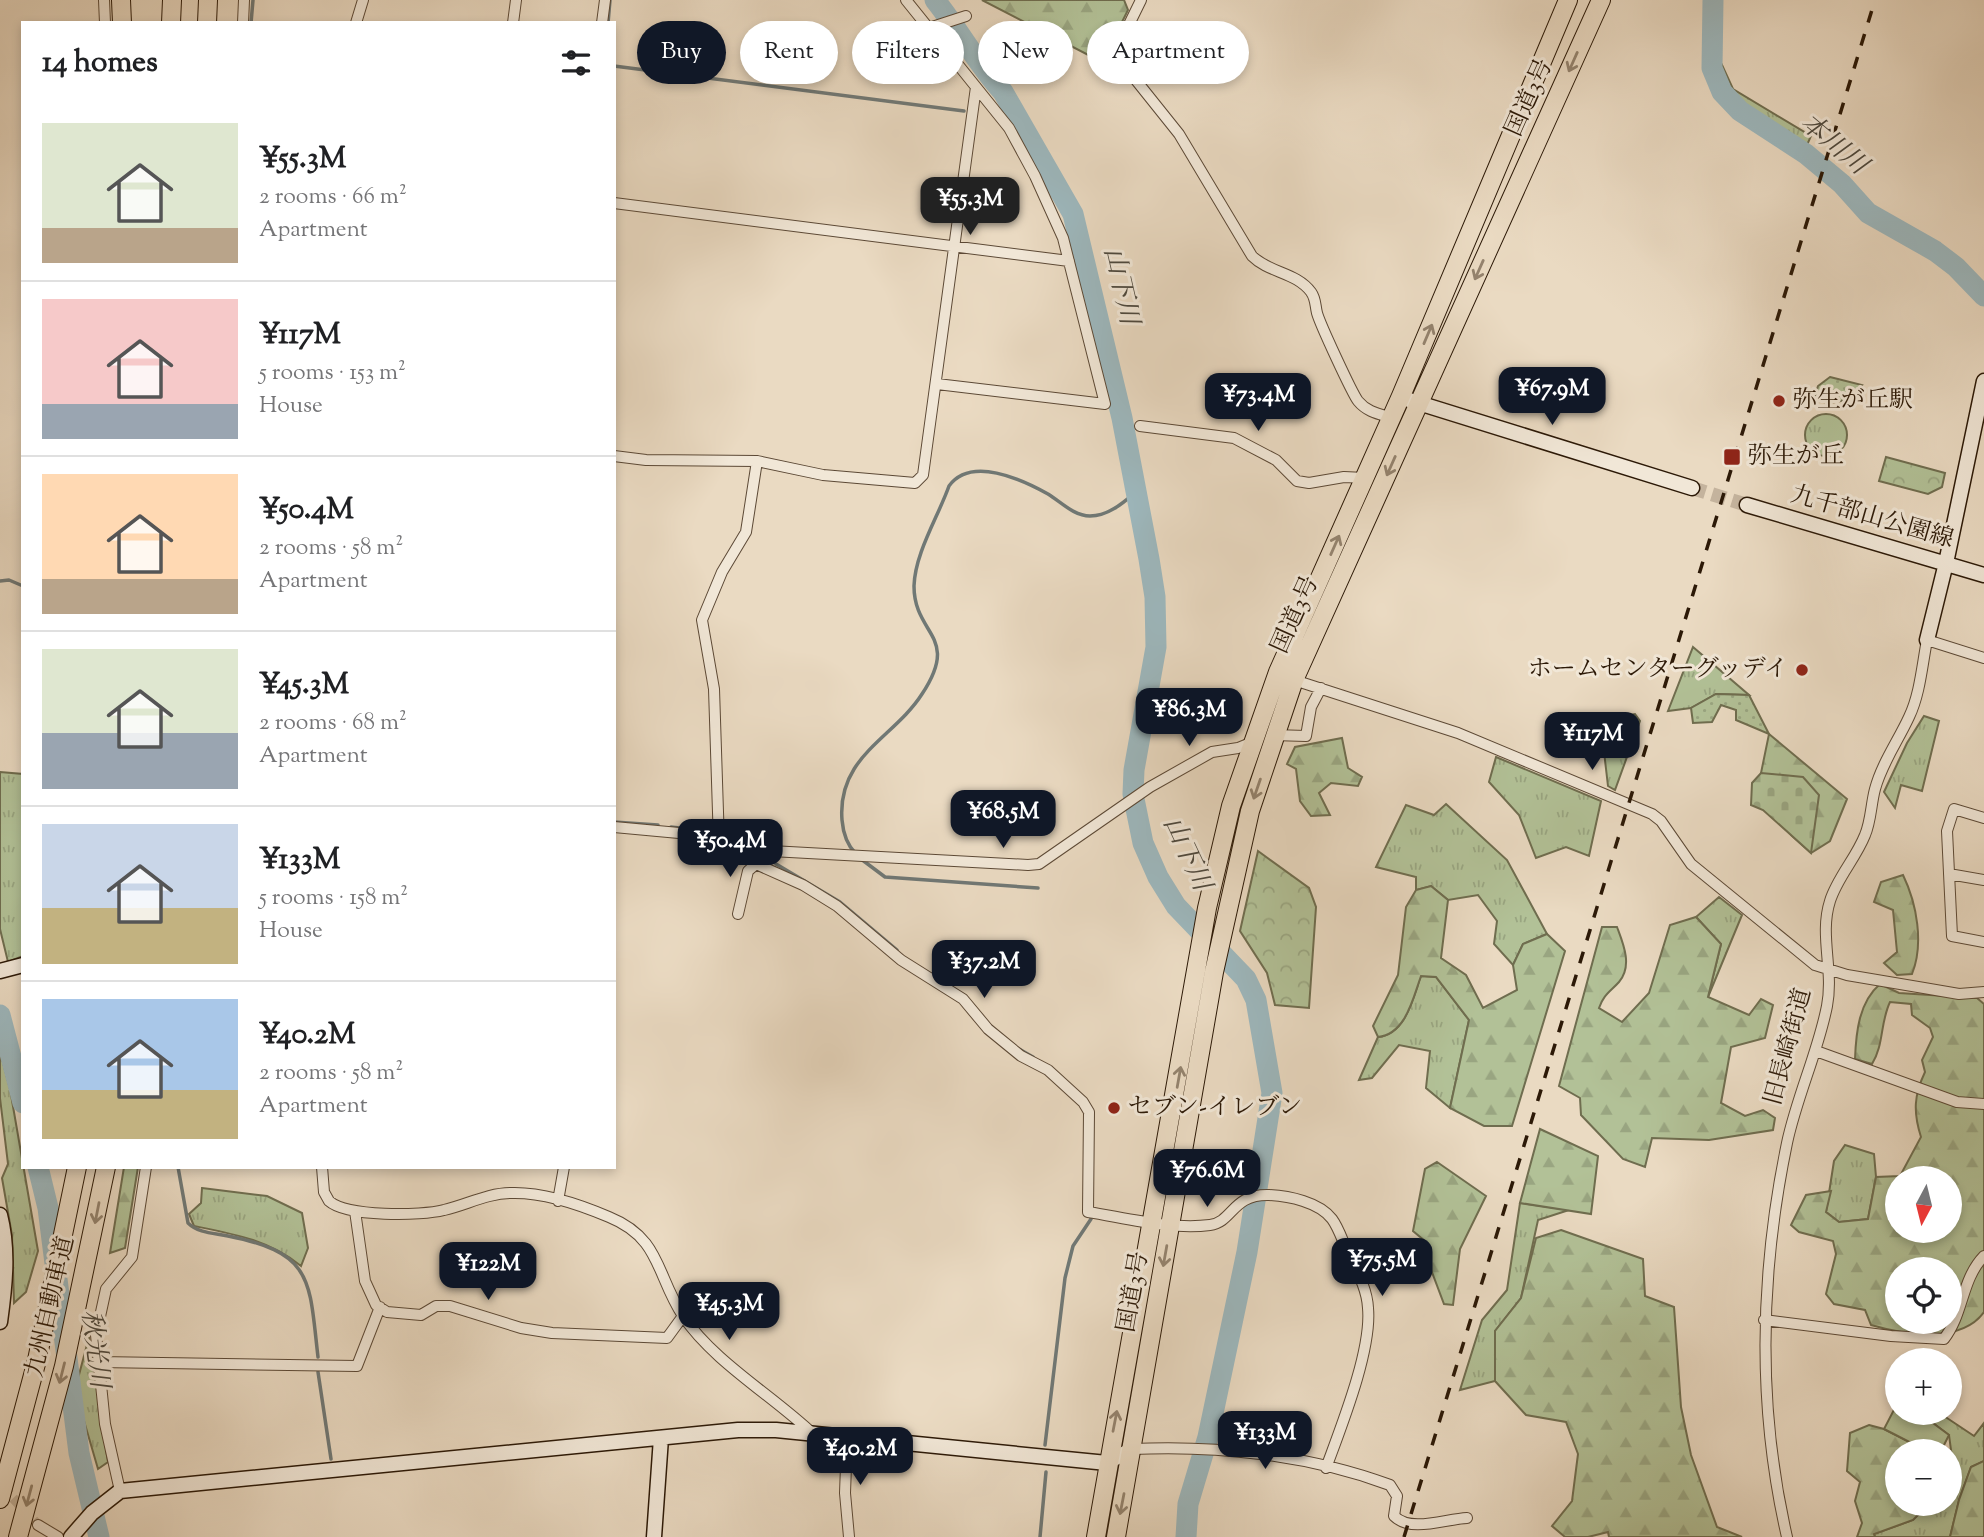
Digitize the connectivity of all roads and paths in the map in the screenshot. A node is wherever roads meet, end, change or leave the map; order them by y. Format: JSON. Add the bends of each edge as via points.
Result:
{"nodes":[{"id":1,"x":104,"y":0,"type":"edge"},
{"id":2,"x":121,"y":0,"type":"edge"},
{"id":3,"x":133,"y":0,"type":"edge"},
{"id":4,"x":171,"y":0,"type":"edge"},
{"id":5,"x":200,"y":0,"type":"edge"},
{"id":6,"x":208,"y":0,"type":"edge"},
{"id":7,"x":244,"y":0,"type":"edge"},
{"id":8,"x":363,"y":0,"type":"edge"},
{"id":9,"x":516,"y":0,"type":"edge"},
{"id":10,"x":605,"y":0,"type":"edge"},
{"id":11,"x":906,"y":0,"type":"edge"},
{"id":12,"x":1141,"y":0,"type":"edge"},
{"id":13,"x":1568,"y":0,"type":"edge"},
{"id":14,"x":1601,"y":0,"type":"edge"},
{"id":15,"x":964,"y":17,"type":"dead end"},
{"id":16,"x":105,"y":21,"type":"edge"},
{"id":17,"x":122,"y":21,"type":"edge"},
{"id":18,"x":132,"y":21,"type":"edge"},
{"id":19,"x":171,"y":21,"type":"edge"},
{"id":20,"x":198,"y":21,"type":"edge"},
{"id":21,"x":207,"y":21,"type":"edge"},
{"id":22,"x":243,"y":21,"type":"edge"},
{"id":23,"x":357,"y":21,"type":"edge"},
{"id":24,"x":513,"y":21,"type":"edge"},
{"id":25,"x":602,"y":21,"type":"edge"},
{"id":26,"x":925,"y":21,"type":"edge"},
{"id":27,"x":952,"y":21,"type":"edge"},
{"id":28,"x":964,"y":72,"type":"edge"},
{"id":29,"x":975,"y":87,"type":"junction"},
{"id":30,"x":616,"y":203,"type":"edge"},
{"id":31,"x":953,"y":246,"type":"junction"},
{"id":32,"x":1069,"y":261,"type":"junction"},
{"id":33,"x":1984,"y":381,"type":"edge"},
{"id":34,"x":937,"y":384,"type":"junction"},
{"id":35,"x":1401,"y":396,"type":"junction"},
{"id":36,"x":1419,"y":404,"type":"junction"},
{"id":37,"x":1981,"y":412,"type":"edge"},
{"id":38,"x":1392,"y":418,"type":"junction"},
{"id":39,"x":1140,"y":426,"type":"dead end"},
{"id":40,"x":616,"y":456,"type":"edge"},
{"id":41,"x":757,"y":461,"type":"junction"},
{"id":42,"x":1365,"y":478,"type":"junction"},
{"id":43,"x":1692,"y":488,"type":"tunnel mouth"},
{"id":44,"x":1747,"y":505,"type":"tunnel mouth"},
{"id":45,"x":1946,"y":564,"type":"junction"},
{"id":46,"x":1984,"y":575,"type":"edge"},
{"id":47,"x":1927,"y":640,"type":"junction"},
{"id":48,"x":1984,"y":658,"type":"edge"},
{"id":49,"x":1294,"y":680,"type":"junction"},
{"id":50,"x":1321,"y":688,"type":"junction"},
{"id":51,"x":1277,"y":734,"type":"junction"},
{"id":52,"x":1252,"y":742,"type":"junction"},
{"id":53,"x":1984,"y":818,"type":"edge"},
{"id":54,"x":616,"y":827,"type":"edge"},
{"id":55,"x":719,"y":842,"type":"junction"},
{"id":56,"x":752,"y":850,"type":"junction"},
{"id":57,"x":756,"y":864,"type":"junction"},
{"id":58,"x":1949,"y":874,"type":"junction"},
{"id":59,"x":1984,"y":880,"type":"edge"},
{"id":60,"x":738,"y":914,"type":"dead end"},
{"id":61,"x":1984,"y":942,"type":"edge"},
{"id":62,"x":19,"y":966,"type":"edge"},
{"id":63,"x":0,"y":971,"type":"edge"},
{"id":64,"x":1830,"y":971,"type":"junction"},
{"id":65,"x":1984,"y":992,"type":"edge"},
{"id":66,"x":1816,"y":1051,"type":"junction"},
{"id":67,"x":1984,"y":1104,"type":"edge"},
{"id":68,"x":77,"y":1169,"type":"edge"},
{"id":69,"x":106,"y":1169,"type":"edge"},
{"id":70,"x":146,"y":1169,"type":"edge"},
{"id":71,"x":322,"y":1169,"type":"edge"},
{"id":72,"x":564,"y":1169,"type":"edge"},
{"id":73,"x":558,"y":1201,"type":"junction"},
{"id":74,"x":355,"y":1211,"type":"junction"},
{"id":75,"x":0,"y":1215,"type":"edge"},
{"id":76,"x":1162,"y":1223,"type":"junction"},
{"id":77,"x":1984,"y":1256,"type":"edge"},
{"id":78,"x":380,"y":1307,"type":"junction"},
{"id":79,"x":683,"y":1316,"type":"junction"},
{"id":80,"x":1764,"y":1320,"type":"junction"},
{"id":81,"x":0,"y":1322,"type":"edge"},
{"id":82,"x":99,"y":1362,"type":"junction"},
{"id":83,"x":813,"y":1434,"type":"junction"},
{"id":84,"x":661,"y":1438,"type":"junction"},
{"id":85,"x":847,"y":1439,"type":"junction"},
{"id":86,"x":1132,"y":1449,"type":"junction"},
{"id":87,"x":1107,"y":1463,"type":"junction"},
{"id":88,"x":1326,"y":1468,"type":"junction"},
{"id":89,"x":117,"y":1492,"type":"junction"},
{"id":90,"x":0,"y":1499,"type":"edge"},
{"id":91,"x":1466,"y":1518,"type":"dead end"},
{"id":92,"x":38,"y":1525,"type":"tunnel mouth"},
{"id":93,"x":18,"y":1537,"type":"edge"},
{"id":94,"x":58,"y":1537,"type":"edge"},
{"id":95,"x":71,"y":1537,"type":"edge"},
{"id":96,"x":654,"y":1537,"type":"edge"},
{"id":97,"x":849,"y":1537,"type":"edge"},
{"id":98,"x":1096,"y":1537,"type":"edge"},
{"id":99,"x":1116,"y":1537,"type":"edge"},
{"id":100,"x":1787,"y":1537,"type":"edge"}],
"edges":[{"from":1,"to":16,"type":"street"},
{"from":2,"to":17,"type":"highway"},
{"from":3,"to":18,"type":"highway"},
{"from":4,"to":19,"type":"highway"},
{"from":5,"to":20,"type":"highway"},
{"from":6,"to":21,"type":"highway"},
{"from":7,"to":22,"type":"street"},
{"from":8,"to":23,"type":"street"},
{"from":9,"to":24,"type":"street"},
{"from":10,"to":25,"type":"street"},
{"from":11,"to":26,"type":"street"},
{"from":12,"to":38,"type":"street","via":[[1117,48],[1119,59],[1179,134],[1252,256],[1313,293],[1316,311],[1357,401],[1370,412]]},
{"from":35,"to":13,"type":"highway","name":"国道3号","one_way":true},
{"from":14,"to":36,"type":"highway","name":"国道3号","one_way":true},
{"from":15,"to":27,"type":"street"},
{"from":28,"to":29,"type":"street"},
{"from":29,"to":31,"type":"street"},
{"from":29,"to":32,"type":"street","via":[[1009,128],[1022,152],[1063,238]]},
{"from":30,"to":31,"type":"street"},
{"from":31,"to":32,"type":"street"},
{"from":31,"to":34,"type":"street"},
{"from":32,"to":34,"type":"street","via":[[1105,404]]},
{"from":33,"to":37,"type":"street","name":"旧長崎街道"},
{"from":34,"to":41,"type":"street","via":[[923,475],[915,483],[822,475]]},
{"from":35,"to":36,"type":"street"},
{"from":35,"to":38,"type":"highway","name":"国道3号"},
{"from":36,"to":43,"type":"street"},
{"from":36,"to":49,"type":"highway","name":"国道3号","one_way":true},
{"from":37,"to":45,"type":"street","name":"旧長崎街道"},
{"from":38,"to":42,"type":"highway","name":"国道3号"},
{"from":39,"to":42,"type":"street","via":[[1234,438],[1276,460],[1297,481]]},
{"from":40,"to":41,"type":"street"},
{"from":41,"to":55,"type":"street","via":[[746,532],[722,572],[702,620],[713,689]]},
{"from":52,"to":42,"type":"highway","name":"国道3号","one_way":true,"via":[[1278,672]]},
{"from":44,"to":45,"type":"street","name":"九千部山公園線"},
{"from":45,"to":46,"type":"street","name":"九千部山公園線"},
{"from":45,"to":47,"type":"street","name":"旧長崎街道"},
{"from":47,"to":48,"type":"street"},
{"from":47,"to":64,"type":"street","name":"旧長崎街道","via":[[1910,715],[1875,789],[1867,831],[1827,912]]},
{"from":49,"to":50,"type":"street"},
{"from":49,"to":51,"type":"highway","name":"国道3号"},
{"from":50,"to":51,"type":"street","via":[[1311,706],[1306,736]]},
{"from":50,"to":64,"type":"street","via":[[1458,733],[1652,814],[1691,864],[1719,890],[1815,965]]},
{"from":51,"to":52,"type":"street"},
{"from":51,"to":76,"type":"highway","name":"国道3号","one_way":true,"via":[[1250,811],[1223,920]]},
{"from":52,"to":56,"type":"street","via":[[1212,752],[1145,791],[1039,864]]},
{"from":76,"to":52,"type":"highway","name":"国道3号","one_way":true,"via":[[1207,908]]},
{"from":53,"to":58,"type":"street","via":[[1954,809],[1947,831]]},
{"from":54,"to":55,"type":"street"},
{"from":55,"to":56,"type":"street"},
{"from":56,"to":57,"type":"street"},
{"from":57,"to":60,"type":"street","via":[[748,871]]},
{"from":57,"to":76,"type":"street","via":[[837,906],[901,960],[963,999],[1009,1047],[1048,1070],[1083,1102],[1089,1112],[1088,1212]]},
{"from":58,"to":59,"type":"street"},
{"from":58,"to":61,"type":"street","via":[[1952,936]]},
{"from":62,"to":63,"type":"street"},
{"from":64,"to":65,"type":"street","via":[[1959,994]]},
{"from":64,"to":66,"type":"street","name":"旧長崎街道"},
{"from":66,"to":67,"type":"street","via":[[1957,1102]]},
{"from":66,"to":80,"type":"street","name":"旧長崎街道","via":[[1787,1140]]},
{"from":68,"to":90,"type":"highway","name":"九州自動車道","via":[[31,1389]]},
{"from":69,"to":93,"type":"highway","name":"九州自動車道","one_way":true,"via":[[41,1456]]},
{"from":70,"to":82,"type":"street","via":[[132,1257],[106,1289],[99,1308]]},
{"from":71,"to":74,"type":"street","via":[[329,1201]]},
{"from":72,"to":73,"type":"street"},
{"from":73,"to":74,"type":"street","via":[[510,1193],[441,1211]]},
{"from":73,"to":79,"type":"street","via":[[608,1217],[643,1238]]},
{"from":74,"to":78,"type":"street","via":[[365,1281]]},
{"from":75,"to":81,"type":"street","via":[[6,1284]]},
{"from":76,"to":86,"type":"highway","name":"国道3号","one_way":true},
{"from":87,"to":76,"type":"highway","name":"国道3号","one_way":true},
{"from":76,"to":88,"type":"street","via":[[1211,1225],[1225,1218],[1242,1199],[1265,1195],[1291,1198],[1332,1219],[1365,1288],[1369,1310],[1355,1386]]},
{"from":77,"to":80,"type":"street","via":[[1967,1278],[1954,1325],[1944,1339]]},
{"from":78,"to":79,"type":"street","via":[[387,1312],[421,1315],[436,1306],[450,1306],[552,1333],[667,1338]]},
{"from":78,"to":82,"type":"street","via":[[357,1366]]},
{"from":79,"to":83,"type":"street","via":[[719,1354]]},
{"from":80,"to":100,"type":"street","name":"旧長崎街道","via":[[1768,1420]]},
{"from":82,"to":89,"type":"street"},
{"from":83,"to":84,"type":"street","via":[[738,1430]]},
{"from":83,"to":85,"type":"street"},
{"from":84,"to":89,"type":"street"},
{"from":84,"to":96,"type":"street"},
{"from":85,"to":87,"type":"street"},
{"from":85,"to":97,"type":"street"},
{"from":86,"to":87,"type":"street"},
{"from":86,"to":88,"type":"street","via":[[1189,1447],[1276,1456]]},
{"from":86,"to":99,"type":"highway","name":"国道3号","one_way":true},
{"from":87,"to":98,"type":"highway","name":"国道3号"},
{"from":88,"to":91,"type":"street","via":[[1390,1485],[1397,1496],[1394,1516],[1403,1522],[1420,1525]]},
{"from":89,"to":95,"type":"street"},
{"from":92,"to":94,"type":"street"}]}
